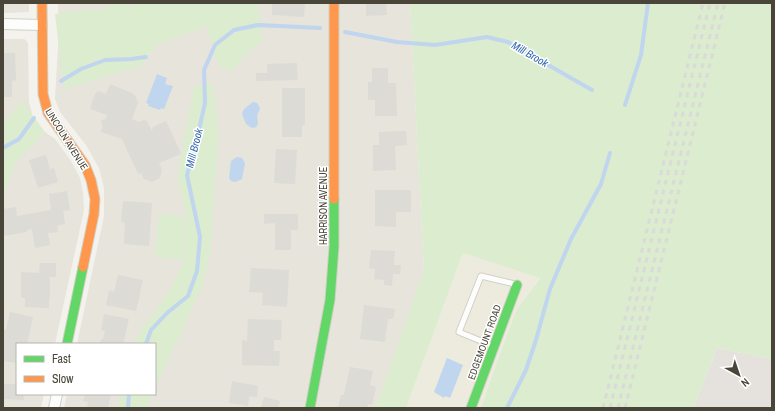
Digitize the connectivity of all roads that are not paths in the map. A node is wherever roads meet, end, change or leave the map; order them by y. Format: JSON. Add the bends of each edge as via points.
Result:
{"nodes":[{"id":1,"x":42,"y":3,"type":"edge"},
{"id":2,"x":334,"y":3,"type":"edge"},
{"id":3,"x":3,"y":24,"type":"edge"},
{"id":4,"x":42,"y":25,"type":"junction"},
{"id":5,"x":517,"y":285,"type":"joint"},
{"id":6,"x":67,"y":343,"type":"edge"},
{"id":7,"x":494,"y":346,"type":"junction"},
{"id":8,"x":57,"y":395,"type":"edge"},
{"id":9,"x":54,"y":408,"type":"edge"},
{"id":10,"x":310,"y":408,"type":"edge"},
{"id":11,"x":471,"y":408,"type":"edge"}],
"edges":[{"from":1,"to":4,"type":"street","name":"LINCOLN AVENUE"},
{"from":2,"to":10,"type":"street","name":"HARRISON AVENUE","via":[[334,247],[330,300]]},
{"from":3,"to":4,"type":"street"},
{"from":4,"to":6,"type":"street","name":"LINCOLN AVENUE","via":[[43,94],[48,112],[85,165],[92,180],[95,199]]},
{"from":5,"to":7,"type":"street","name":"EDGEMOUNT ROAD"},
{"from":5,"to":7,"type":"lane","via":[[481,276],[459,332]]},
{"from":7,"to":11,"type":"street","name":"EDGEMOUNT ROAD"},
{"from":8,"to":9,"type":"street"}]}
